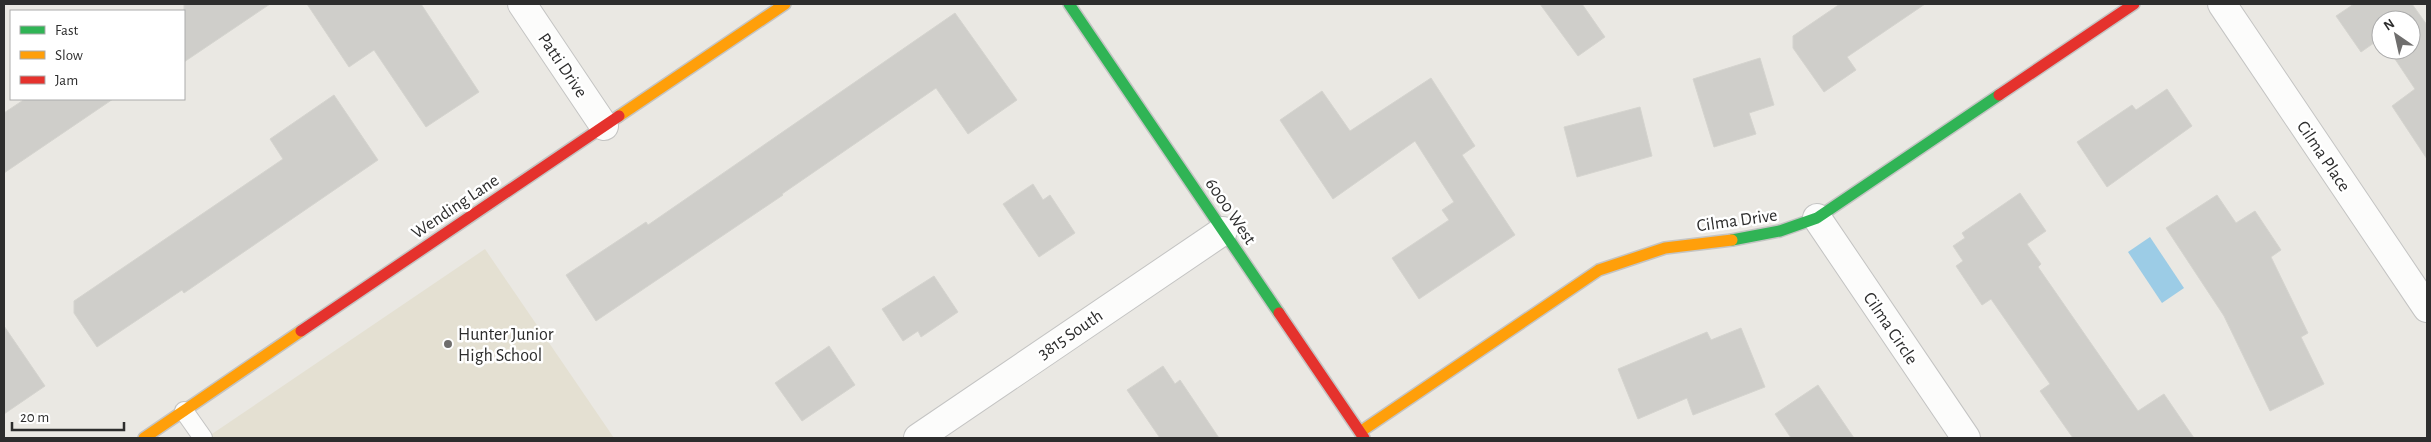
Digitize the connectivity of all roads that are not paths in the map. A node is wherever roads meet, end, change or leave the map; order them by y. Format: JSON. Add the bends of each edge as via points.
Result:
{"nodes":[{"id":1,"x":522,"y":4,"type":"edge"},
{"id":2,"x":785,"y":4,"type":"edge"},
{"id":3,"x":1069,"y":4,"type":"edge"},
{"id":4,"x":2134,"y":4,"type":"edge"},
{"id":5,"x":2222,"y":4,"type":"edge"},
{"id":6,"x":604,"y":126,"type":"junction"},
{"id":7,"x":1817,"y":218,"type":"junction"},
{"id":8,"x":1223,"y":231,"type":"junction"},
{"id":9,"x":2427,"y":308,"type":"edge"},
{"id":10,"x":184,"y":411,"type":"junction"},
{"id":11,"x":1362,"y":435,"type":"edge"},
{"id":12,"x":144,"y":438,"type":"edge"},
{"id":13,"x":203,"y":438,"type":"edge"},
{"id":14,"x":918,"y":438,"type":"edge"},
{"id":15,"x":1966,"y":438,"type":"edge"}],
"edges":[{"from":1,"to":6,"type":"street","name":"Patti Drive"},
{"from":2,"to":6,"type":"street","name":"Wending Lane"},
{"from":3,"to":8,"type":"street","name":"6000 West"},
{"from":4,"to":7,"type":"street","name":"Cilma Drive"},
{"from":5,"to":9,"type":"street","name":"Cilma Place"},
{"from":6,"to":10,"type":"street","name":"Wending Lane"},
{"from":7,"to":11,"type":"street","name":"Cilma Drive","via":[[1768,236],[1674,246],[1599,270]]},
{"from":7,"to":15,"type":"street","name":"Cilma Circle"},
{"from":8,"to":11,"type":"street","name":"6000 West"},
{"from":8,"to":14,"type":"street","name":"3815 South"},
{"from":10,"to":12,"type":"street","name":"Wending Lane"},
{"from":10,"to":13,"type":"lane"}]}
